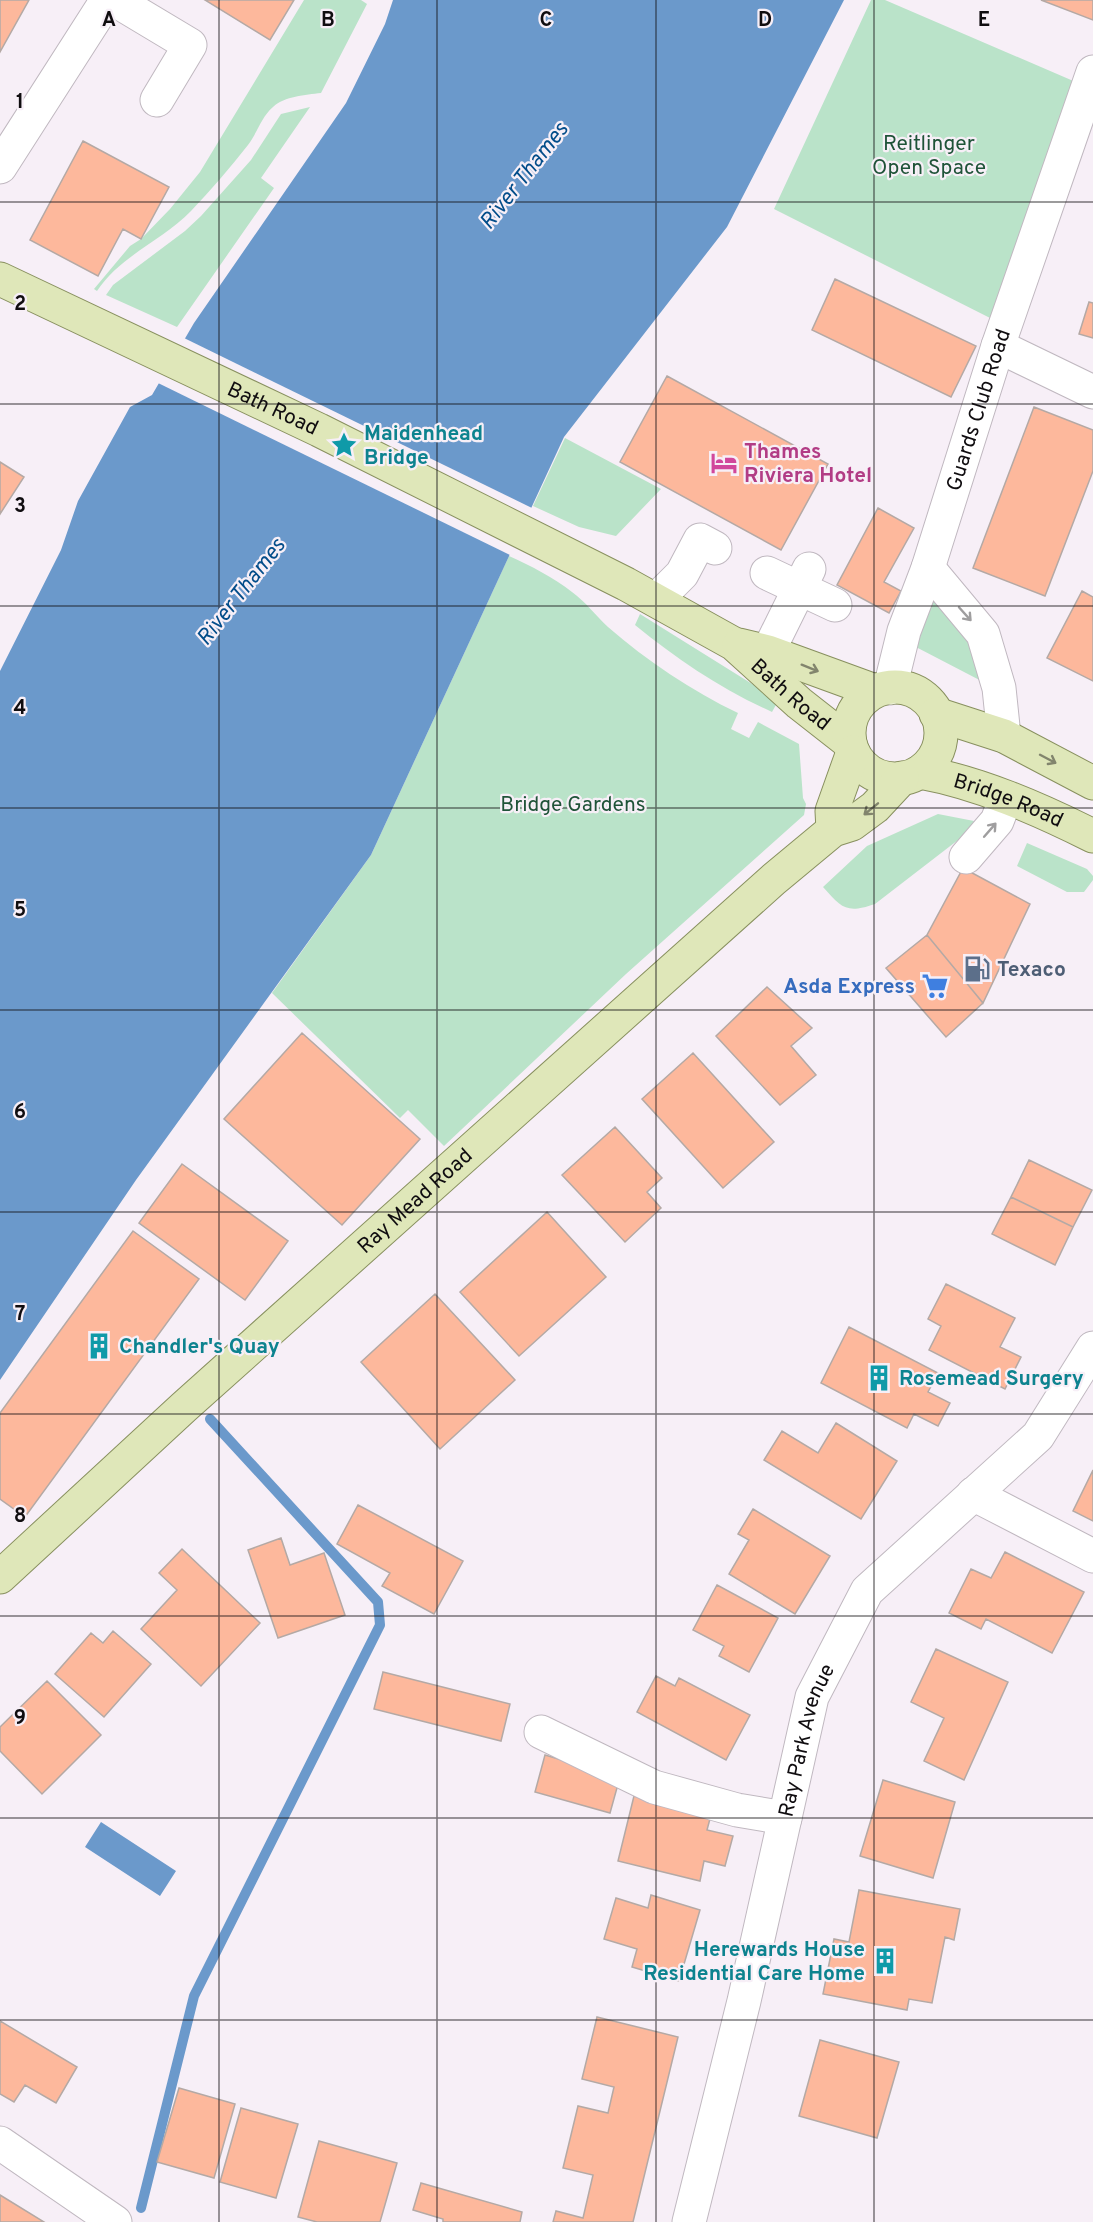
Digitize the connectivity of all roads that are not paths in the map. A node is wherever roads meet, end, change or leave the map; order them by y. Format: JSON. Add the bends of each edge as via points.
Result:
{"nodes":[{"id":1,"x":107,"y":0,"type":"edge"},
{"id":2,"x":115,"y":0,"type":"edge"},
{"id":3,"x":1093,"y":72,"type":"edge"},
{"id":4,"x":157,"y":100,"type":"dead end"},
{"id":5,"x":0,"y":167,"type":"edge"},
{"id":6,"x":0,"y":279,"type":"edge"},
{"id":7,"x":998,"y":346,"type":"junction"},
{"id":8,"x":1093,"y":392,"type":"edge"},
{"id":9,"x":715,"y":548,"type":"dead end"},
{"id":10,"x":928,"y":568,"type":"junction"},
{"id":11,"x":767,"y":573,"type":"dead end"},
{"id":12,"x":804,"y":578,"type":"junction"},
{"id":13,"x":656,"y":600,"type":"junction"},
{"id":14,"x":835,"y":605,"type":"dead end"},
{"id":15,"x":734,"y":644,"type":"junction"},
{"id":16,"x":768,"y":652,"type":"junction"},
{"id":17,"x":883,"y":690,"type":"junction"},
{"id":18,"x":936,"y":714,"type":"junction"},
{"id":19,"x":1004,"y":736,"type":"junction"},
{"id":20,"x":852,"y":748,"type":"junction"},
{"id":21,"x":911,"y":775,"type":"junction"},
{"id":22,"x":1093,"y":783,"type":"edge"},
{"id":23,"x":1006,"y":798,"type":"junction"},
{"id":24,"x":833,"y":830,"type":"junction"},
{"id":25,"x":1093,"y":836,"type":"edge"},
{"id":26,"x":966,"y":857,"type":"dead end"},
{"id":27,"x":1093,"y":1348,"type":"edge"},
{"id":28,"x":973,"y":1494,"type":"junction"},
{"id":29,"x":1093,"y":1556,"type":"edge"},
{"id":30,"x":0,"y":1577,"type":"edge"},
{"id":31,"x":541,"y":1732,"type":"dead end"},
{"id":32,"x":785,"y":1818,"type":"junction"},
{"id":33,"x":0,"y":2143,"type":"edge"},
{"id":34,"x":115,"y":2222,"type":"edge"},
{"id":35,"x":690,"y":2222,"type":"edge"}],
"edges":[{"from":1,"to":5,"type":"street"},
{"from":2,"to":4,"type":"street","via":[[190,45]]},
{"from":3,"to":7,"type":"street","name":"Guards Club Road"},
{"from":6,"to":13,"type":"main road","name":"Bath Road","via":[[329,435]]},
{"from":7,"to":8,"type":"street"},
{"from":7,"to":10,"type":"street","name":"Guards Club Road"},
{"from":9,"to":13,"type":"street","via":[[700,540],[682,574]]},
{"from":10,"to":17,"type":"street","name":"Guards Club Road"},
{"from":10,"to":19,"type":"street","one_way":true,"via":[[983,634],[999,688]]},
{"from":11,"to":12,"type":"street"},
{"from":12,"to":14,"type":"street"},
{"from":12,"to":16,"type":"street"},
{"from":13,"to":15,"type":"main road","name":"Bath Road"},
{"from":15,"to":16,"type":"main road","name":"Bath Road"},
{"from":15,"to":20,"type":"main road","name":"Bath Road"},
{"from":16,"to":17,"type":"main road","name":"Bath Road","one_way":true},
{"from":17,"to":18,"type":"main road","name":"Bath Road","via":[[904,688],[917,693]]},
{"from":17,"to":20,"type":"main road","name":"Bath Road","via":[[862,700],[854,713],[849,728]]},
{"from":18,"to":19,"type":"main road"},
{"from":18,"to":21,"type":"main road","via":[[941,729],[940,745],[932,760]]},
{"from":19,"to":22,"type":"main road","one_way":true},
{"from":20,"to":21,"type":"main road","name":"Bath Road","via":[[861,764],[873,774],[887,779]]},
{"from":20,"to":24,"type":"main road","via":[[832,811]]},
{"from":21,"to":23,"type":"main road","name":"Bridge Road","via":[[953,778]]},
{"from":21,"to":24,"type":"main road","name":"Ray Mead Road","one_way":true,"via":[[852,824]]},
{"from":23,"to":25,"type":"main road","name":"Bridge Road"},
{"from":26,"to":23,"type":"street","one_way":true,"via":[[998,821]]},
{"from":24,"to":30,"type":"main road","name":"Ray Mead Road","via":[[191,1401]]},
{"from":27,"to":28,"type":"street","name":"Ray Park Avenue","via":[[1038,1436]]},
{"from":28,"to":29,"type":"street"},
{"from":28,"to":32,"type":"street","name":"Ray Park Avenue","via":[[867,1591],[812,1697]]},
{"from":31,"to":32,"type":"street","via":[[654,1787],[737,1810]]},
{"from":32,"to":35,"type":"street","name":"Ray Park Avenue"},
{"from":33,"to":34,"type":"street"}]}
